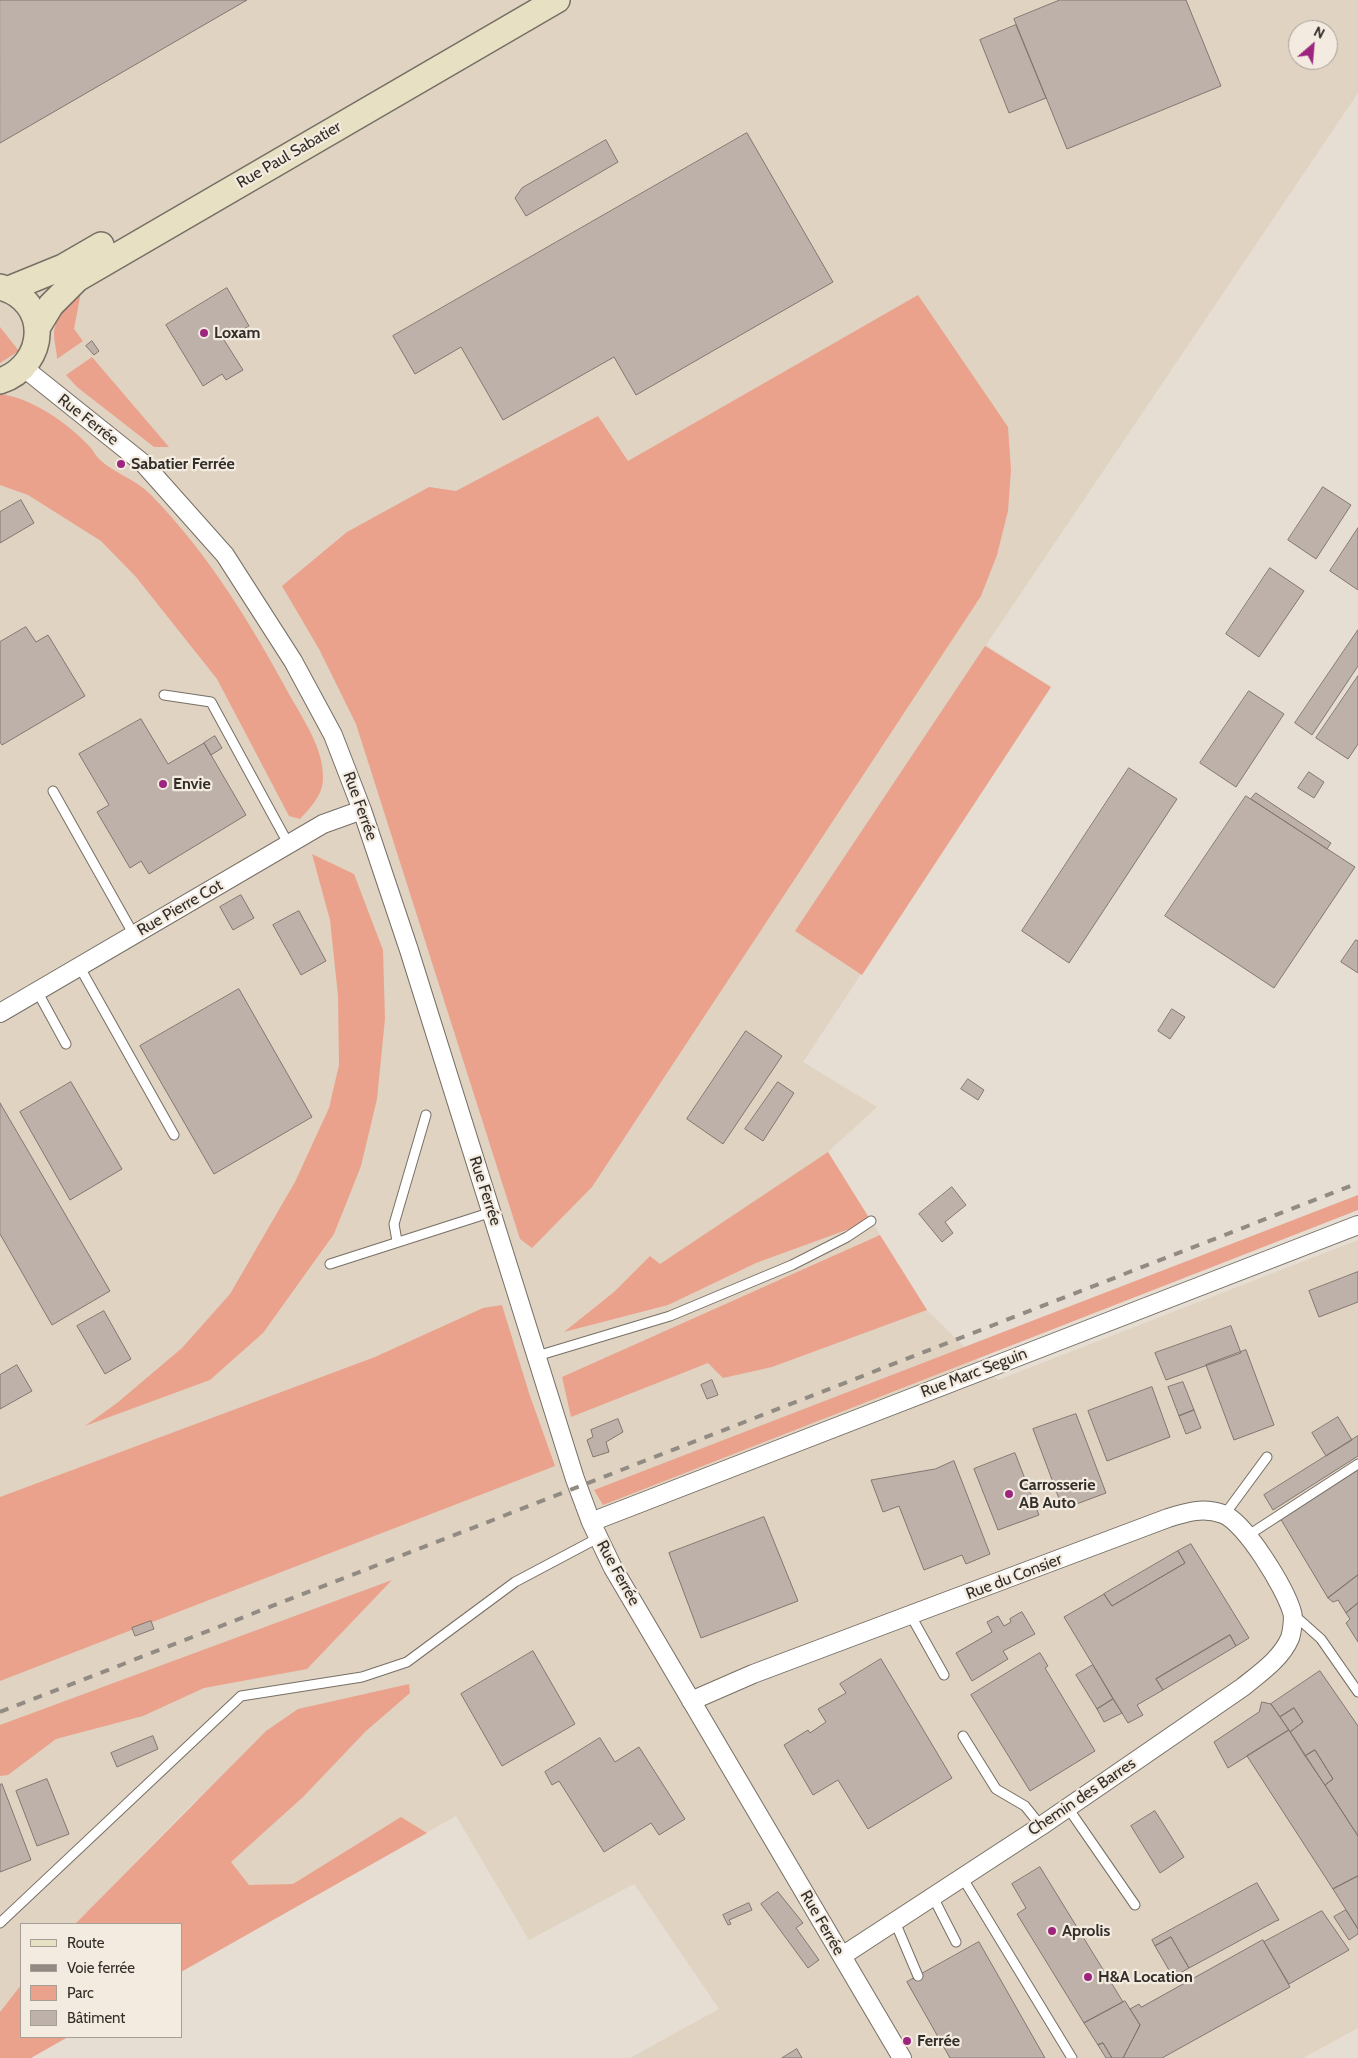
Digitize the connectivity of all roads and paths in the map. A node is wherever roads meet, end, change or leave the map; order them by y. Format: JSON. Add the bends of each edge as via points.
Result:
{"nodes":[{"id":1,"x":525,"y":0,"type":"edge"},
{"id":2,"x":557,"y":0,"type":"edge"},
{"id":3,"x":4,"y":288,"type":"edge"},
{"id":4,"x":37,"y":328,"type":"junction"},
{"id":5,"x":24,"y":368,"type":"junction"},
{"id":6,"x":0,"y":381,"type":"edge"},
{"id":7,"x":164,"y":695,"type":"dead end"},
{"id":8,"x":54,"y":791,"type":"dead end"},
{"id":9,"x":362,"y":810,"type":"junction"},
{"id":10,"x":289,"y":845,"type":"junction"},
{"id":11,"x":134,"y":935,"type":"junction"},
{"id":12,"x":79,"y":966,"type":"junction"},
{"id":13,"x":37,"y":992,"type":"junction"},
{"id":14,"x":0,"y":1013,"type":"edge"},
{"id":15,"x":66,"y":1044,"type":"dead end"},
{"id":16,"x":426,"y":1115,"type":"dead end"},
{"id":17,"x":174,"y":1135,"type":"dead end"},
{"id":18,"x":492,"y":1212,"type":"junction"},
{"id":19,"x":871,"y":1221,"type":"dead end"},
{"id":20,"x":1358,"y":1225,"type":"edge"},
{"id":21,"x":397,"y":1241,"type":"junction"},
{"id":22,"x":330,"y":1264,"type":"dead end"},
{"id":23,"x":537,"y":1356,"type":"junction"},
{"id":24,"x":1267,"y":1457,"type":"dead end"},
{"id":25,"x":1358,"y":1464,"type":"edge"},
{"id":26,"x":1225,"y":1514,"type":"junction"},
{"id":27,"x":595,"y":1530,"type":"junction"},
{"id":28,"x":1247,"y":1536,"type":"junction"},
{"id":29,"x":1293,"y":1613,"type":"junction"},
{"id":30,"x":911,"y":1616,"type":"junction"},
{"id":31,"x":944,"y":1675,"type":"dead end"},
{"id":32,"x":1358,"y":1692,"type":"edge"},
{"id":33,"x":691,"y":1701,"type":"junction"},
{"id":34,"x":963,"y":1736,"type":"dead end"},
{"id":35,"x":1068,"y":1808,"type":"junction"},
{"id":36,"x":1041,"y":1826,"type":"junction"},
{"id":37,"x":962,"y":1877,"type":"junction"},
{"id":38,"x":933,"y":1897,"type":"junction"},
{"id":39,"x":1135,"y":1905,"type":"dead end"},
{"id":40,"x":895,"y":1922,"type":"junction"},
{"id":41,"x":0,"y":1923,"type":"edge"},
{"id":42,"x":956,"y":1942,"type":"dead end"},
{"id":43,"x":842,"y":1956,"type":"junction"},
{"id":44,"x":918,"y":1976,"type":"dead end"},
{"id":45,"x":902,"y":2058,"type":"edge"},
{"id":46,"x":1072,"y":2058,"type":"edge"}],
"edges":[{"from":1,"to":3,"type":"main road","name":"Rue Paul Sabatier","via":[[72,262],[36,279]]},
{"from":2,"to":4,"type":"main road","name":"Rue Paul Sabatier","via":[[77,279],[51,305]]},
{"from":3,"to":4,"type":"main road","via":[[28,305]]},
{"from":4,"to":5,"type":"main road","via":[[37,342]]},
{"from":5,"to":6,"type":"main road","via":[[11,378]]},
{"from":5,"to":9,"type":"street","name":"Rue Ferrée","via":[[144,464],[225,555],[294,661],[333,735]]},
{"from":7,"to":10,"type":"lane","via":[[211,702]]},
{"from":8,"to":11,"type":"lane"},
{"from":9,"to":10,"type":"street","name":"Rue Pierre Cot","via":[[322,824]]},
{"from":9,"to":18,"type":"street","name":"Rue Ferrée"},
{"from":10,"to":11,"type":"street","name":"Rue Pierre Cot"},
{"from":11,"to":12,"type":"street","name":"Rue Pierre Cot"},
{"from":12,"to":13,"type":"street","name":"Rue Pierre Cot"},
{"from":12,"to":17,"type":"lane"},
{"from":13,"to":14,"type":"street","name":"Rue Pierre Cot"},
{"from":13,"to":15,"type":"lane"},
{"from":16,"to":21,"type":"lane","via":[[394,1224]]},
{"from":18,"to":21,"type":"lane"},
{"from":18,"to":23,"type":"street","name":"Rue Ferrée"},
{"from":19,"to":23,"type":"lane","via":[[792,1265],[670,1316]]},
{"from":20,"to":27,"type":"street","name":"Rue Marc Seguin"},
{"from":21,"to":22,"type":"lane"},
{"from":23,"to":27,"type":"street","name":"Rue Ferrée"},
{"from":24,"to":26,"type":"lane"},
{"from":25,"to":28,"type":"lane"},
{"from":26,"to":28,"type":"street"},
{"from":26,"to":30,"type":"street","name":"Rue du Consier","via":[[1201,1509],[1168,1518]]},
{"from":27,"to":33,"type":"street","name":"Rue Ferrée","via":[[613,1568]]},
{"from":27,"to":41,"type":"lane","via":[[514,1582],[407,1662],[362,1677],[242,1696]]},
{"from":28,"to":29,"type":"street","via":[[1274,1570]]},
{"from":29,"to":32,"type":"lane","via":[[1321,1639]]},
{"from":29,"to":35,"type":"street","name":"Chemin des Barres","via":[[1290,1637],[1274,1661],[1243,1687]]},
{"from":30,"to":31,"type":"lane"},
{"from":30,"to":33,"type":"street","name":"Rue du Consier","via":[[753,1674]]},
{"from":33,"to":43,"type":"street","name":"Rue Ferrée"},
{"from":34,"to":36,"type":"lane","via":[[996,1789],[1025,1806]]},
{"from":35,"to":36,"type":"street","name":"Chemin des Barres"},
{"from":35,"to":39,"type":"lane"},
{"from":36,"to":37,"type":"street","name":"Chemin des Barres"},
{"from":37,"to":38,"type":"street","name":"Chemin des Barres"},
{"from":37,"to":46,"type":"lane"},
{"from":38,"to":40,"type":"street","name":"Chemin des Barres"},
{"from":38,"to":42,"type":"lane"},
{"from":40,"to":43,"type":"street","name":"Chemin des Barres"},
{"from":40,"to":44,"type":"lane"},
{"from":43,"to":45,"type":"street","name":"Rue Ferrée"}]}
